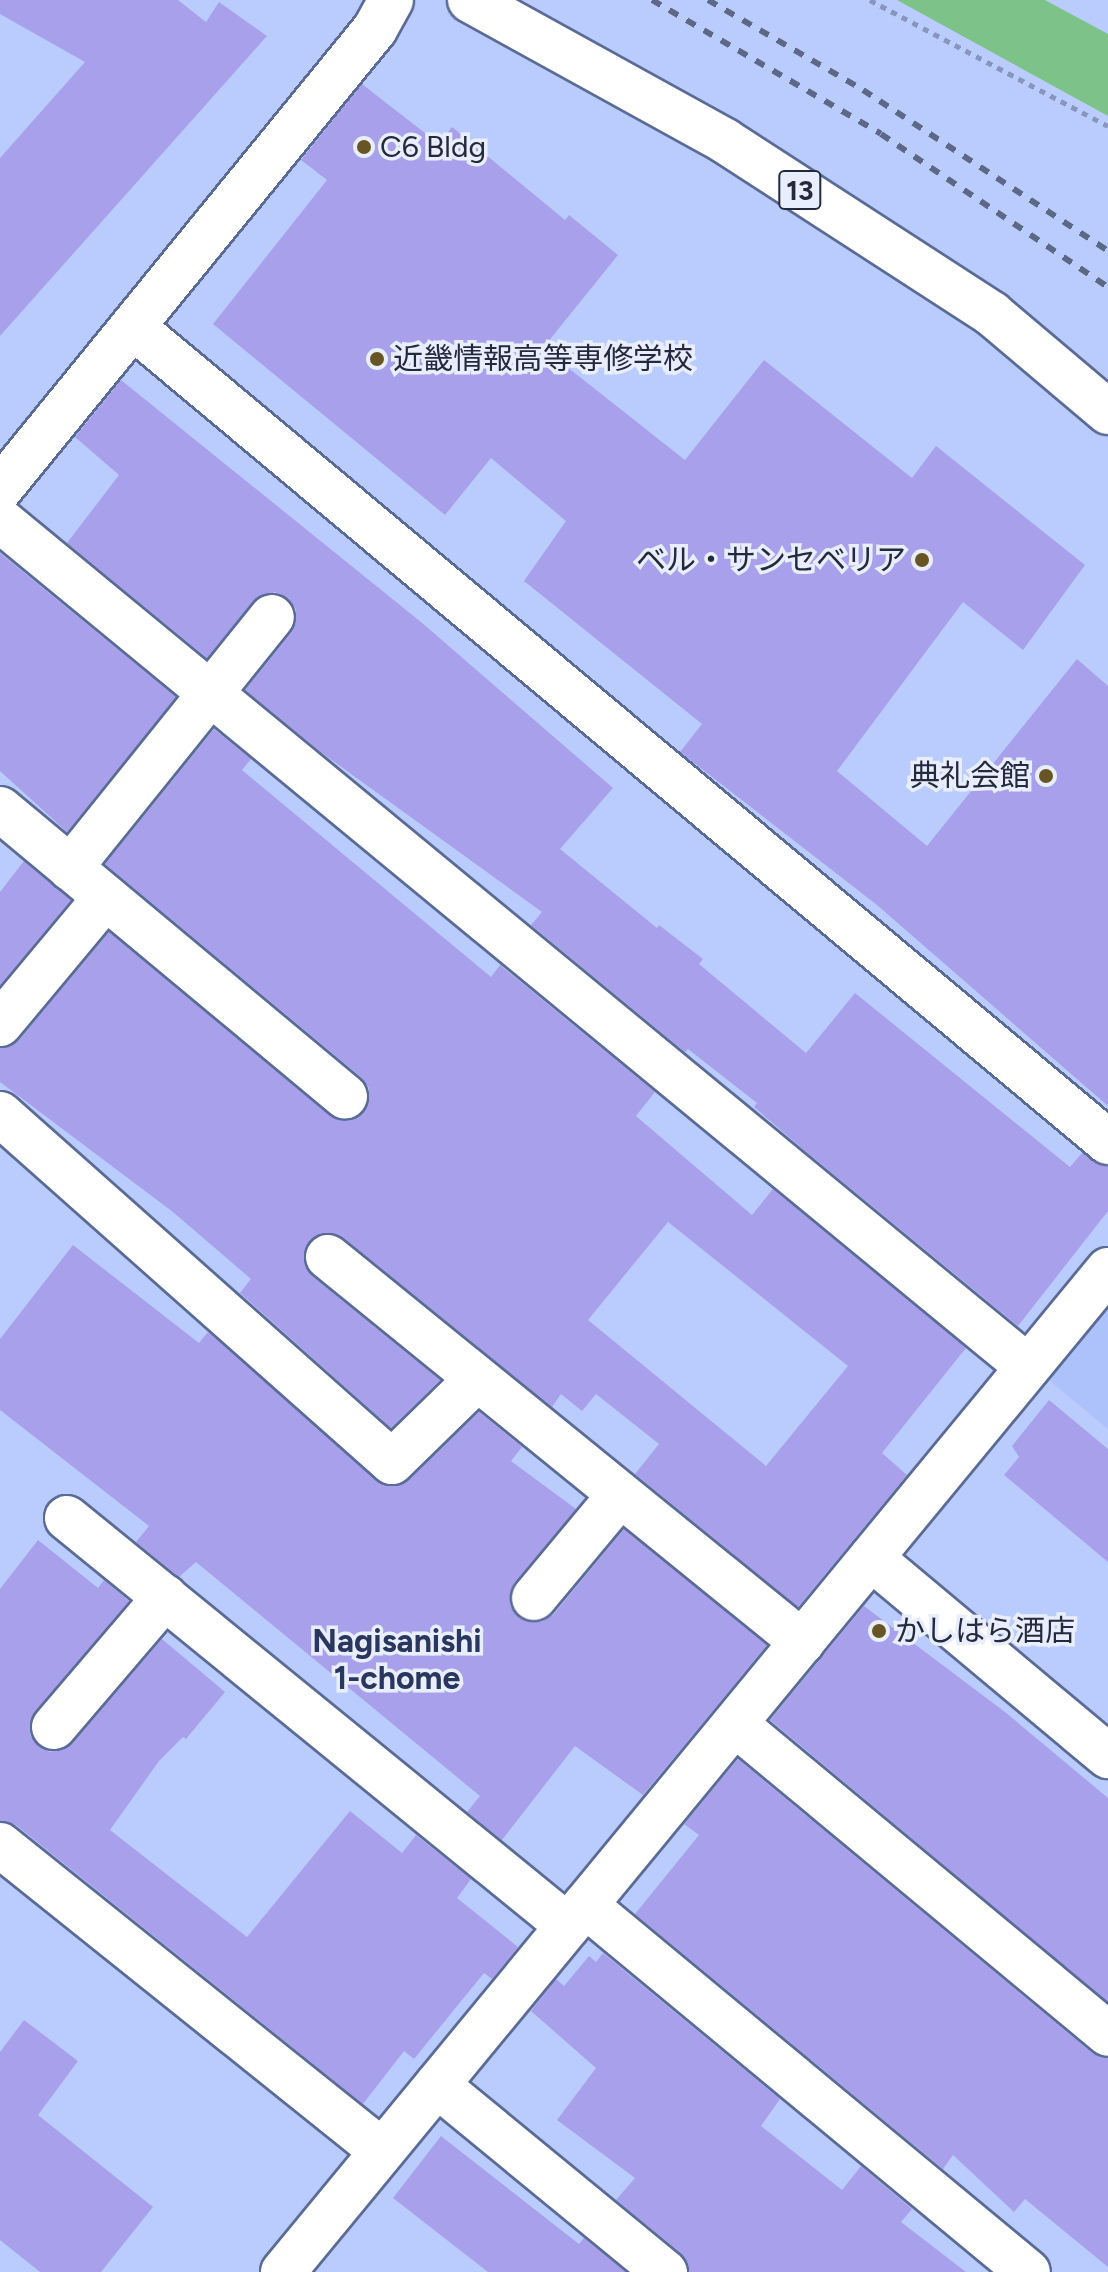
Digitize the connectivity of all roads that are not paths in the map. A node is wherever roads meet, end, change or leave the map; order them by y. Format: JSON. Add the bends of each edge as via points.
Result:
{"nodes":[{"id":1,"x":391,"y":0,"type":"edge"},
{"id":2,"x":470,"y":0,"type":"edge"},
{"id":3,"x":133,"y":327,"type":"junction"},
{"id":4,"x":1108,"y":412,"type":"edge"},
{"id":5,"x":0,"y":489,"type":"edge"},
{"id":6,"x":0,"y":520,"type":"edge"},
{"id":7,"x":272,"y":617,"type":"dead end"},
{"id":8,"x":210,"y":693,"type":"junction"},
{"id":9,"x":0,"y":809,"type":"edge"},
{"id":10,"x":70,"y":868,"type":"junction"},
{"id":11,"x":106,"y":897,"type":"junction"},
{"id":12,"x":0,"y":1024,"type":"edge"},
{"id":13,"x":345,"y":1096,"type":"dead end"},
{"id":14,"x":0,"y":1114,"type":"edge"},
{"id":15,"x":1108,"y":1142,"type":"edge"},
{"id":16,"x":328,"y":1257,"type":"dead end"},
{"id":17,"x":1108,"y":1270,"type":"edge"},
{"id":18,"x":1028,"y":1367,"type":"junction"},
{"id":19,"x":475,"y":1381,"type":"junction"},
{"id":20,"x":619,"y":1496,"type":"junction"},
{"id":21,"x":67,"y":1518,"type":"dead end"},
{"id":22,"x":871,"y":1558,"type":"junction"},
{"id":23,"x":165,"y":1597,"type":"junction"},
{"id":24,"x":534,"y":1598,"type":"dead end"},
{"id":25,"x":802,"y":1642,"type":"junction"},
{"id":26,"x":735,"y":1724,"type":"junction"},
{"id":27,"x":54,"y":1727,"type":"dead end"},
{"id":28,"x":1108,"y":1756,"type":"edge"},
{"id":29,"x":0,"y":1845,"type":"edge"},
{"id":30,"x":576,"y":1916,"type":"junction"},
{"id":31,"x":1108,"y":2034,"type":"edge"},
{"id":32,"x":437,"y":2085,"type":"junction"},
{"id":33,"x":382,"y":2151,"type":"junction"},
{"id":34,"x":283,"y":2272,"type":"edge"},
{"id":35,"x":665,"y":2272,"type":"edge"},
{"id":36,"x":1028,"y":2272,"type":"edge"}],
"edges":[{"from":1,"to":3,"type":"street","via":[[375,29]]},
{"from":2,"to":4,"type":"street","number":"13","via":[[752,158],[992,314]]},
{"from":3,"to":5,"type":"street"},
{"from":3,"to":15,"type":"street"},
{"from":6,"to":8,"type":"street"},
{"from":7,"to":8,"type":"street"},
{"from":8,"to":10,"type":"street"},
{"from":8,"to":18,"type":"street"},
{"from":9,"to":10,"type":"street"},
{"from":10,"to":11,"type":"street"},
{"from":11,"to":12,"type":"street"},
{"from":11,"to":13,"type":"street"},
{"from":14,"to":19,"type":"street","via":[[392,1462]]},
{"from":16,"to":19,"type":"street"},
{"from":17,"to":18,"type":"street"},
{"from":18,"to":22,"type":"street"},
{"from":19,"to":20,"type":"street"},
{"from":20,"to":24,"type":"street"},
{"from":20,"to":25,"type":"street"},
{"from":21,"to":23,"type":"street"},
{"from":22,"to":25,"type":"street"},
{"from":22,"to":28,"type":"street"},
{"from":23,"to":27,"type":"street"},
{"from":23,"to":30,"type":"street"},
{"from":25,"to":26,"type":"street"},
{"from":26,"to":30,"type":"street"},
{"from":26,"to":31,"type":"street"},
{"from":29,"to":33,"type":"street"},
{"from":30,"to":32,"type":"street"},
{"from":30,"to":36,"type":"street"},
{"from":32,"to":33,"type":"street"},
{"from":32,"to":35,"type":"street"},
{"from":33,"to":34,"type":"street"}]}
